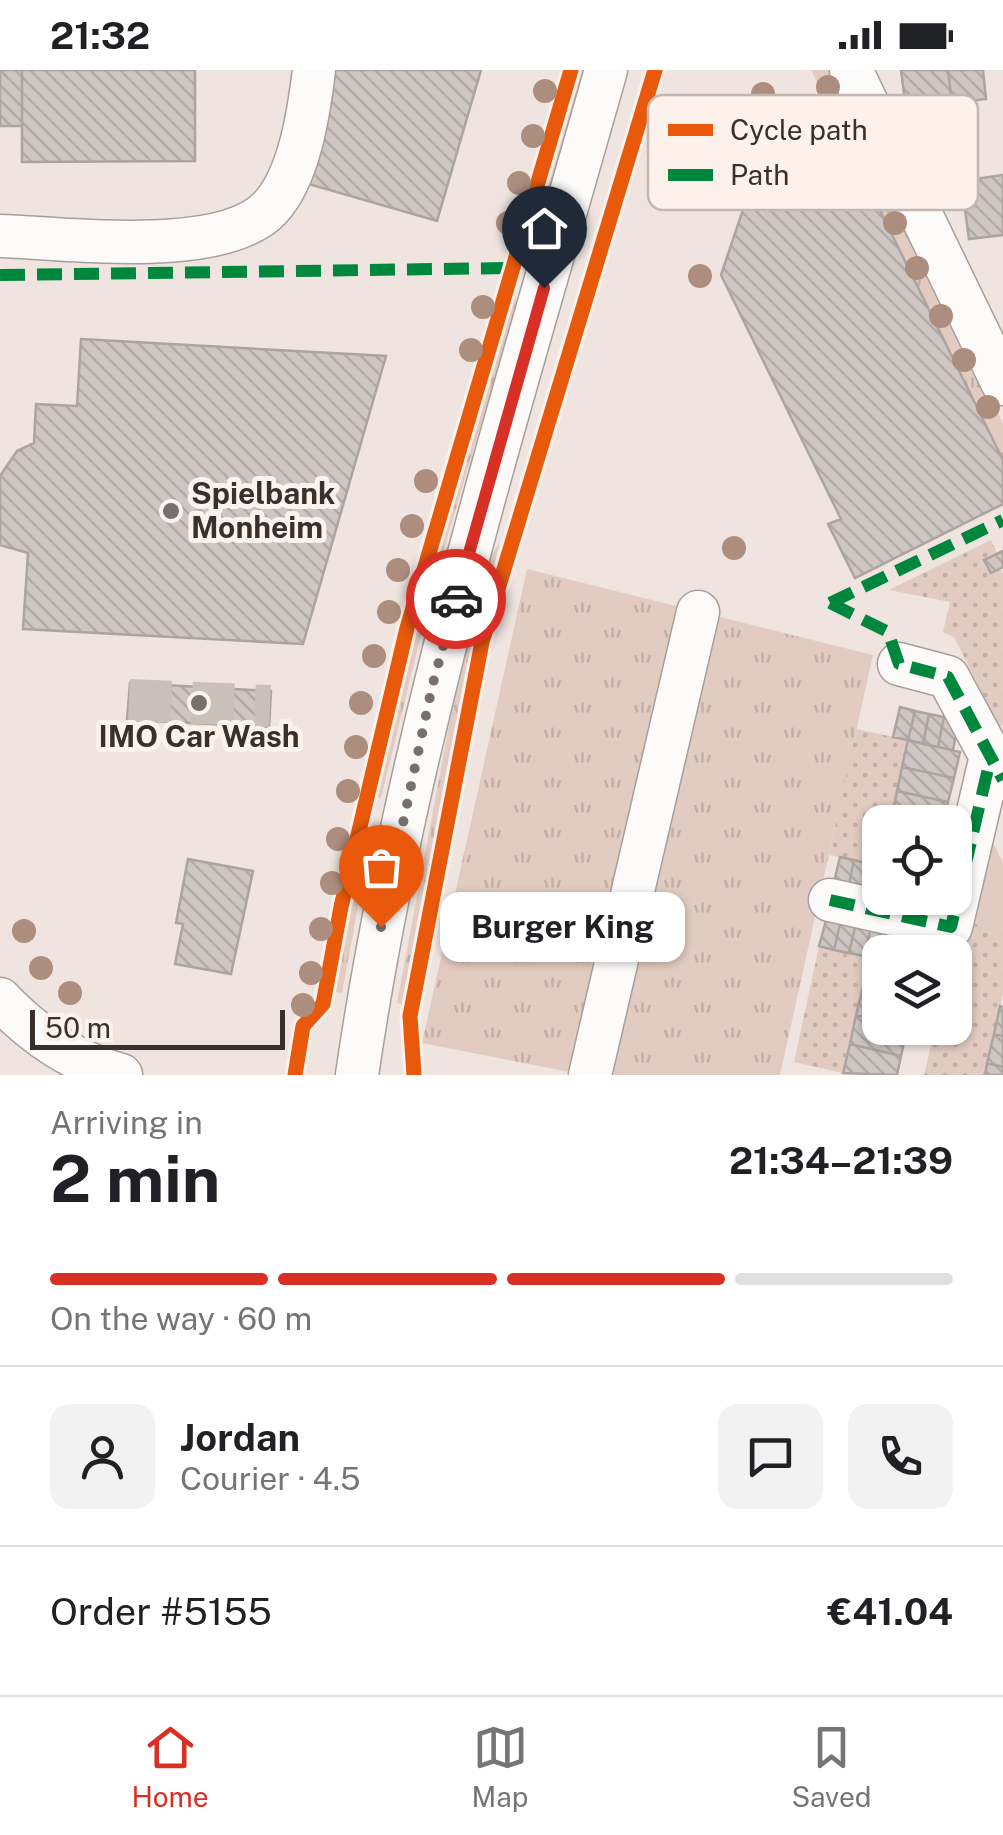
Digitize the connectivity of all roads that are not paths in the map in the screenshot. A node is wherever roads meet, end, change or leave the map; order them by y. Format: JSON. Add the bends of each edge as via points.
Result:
{"nodes":[{"id":1,"x":314,"y":70,"type":"edge"},
{"id":2,"x":606,"y":70,"type":"edge"},
{"id":3,"x":850,"y":70,"type":"edge"},
{"id":4,"x":862,"y":95,"type":"edge"},
{"id":5,"x":918,"y":210,"type":"edge"},
{"id":6,"x":0,"y":236,"type":"edge"},
{"id":7,"x":1003,"y":384,"type":"edge"},
{"id":8,"x":698,"y":612,"type":"dead end"},
{"id":9,"x":899,"y":664,"type":"dead end"},
{"id":10,"x":997,"y":768,"type":"edge"},
{"id":11,"x":830,"y":900,"type":"dead end"},
{"id":12,"x":0,"y":1000,"type":"edge"},
{"id":13,"x":121,"y":1075,"type":"edge"},
{"id":14,"x":357,"y":1075,"type":"edge"},
{"id":15,"x":590,"y":1075,"type":"edge"}],
"edges":[{"from":1,"to":6,"type":"street","via":[[291,171],[270,208],[243,226],[202,238]]},
{"from":2,"to":14,"type":"street","via":[[432,687]]},
{"from":3,"to":4,"type":"street"},
{"from":5,"to":7,"type":"street"},
{"from":8,"to":15,"type":"street"},
{"from":9,"to":10,"type":"street","via":[[948,677]]},
{"from":10,"to":11,"type":"street","via":[[951,927]]},
{"from":12,"to":13,"type":"street","via":[[63,1052]]}]}
